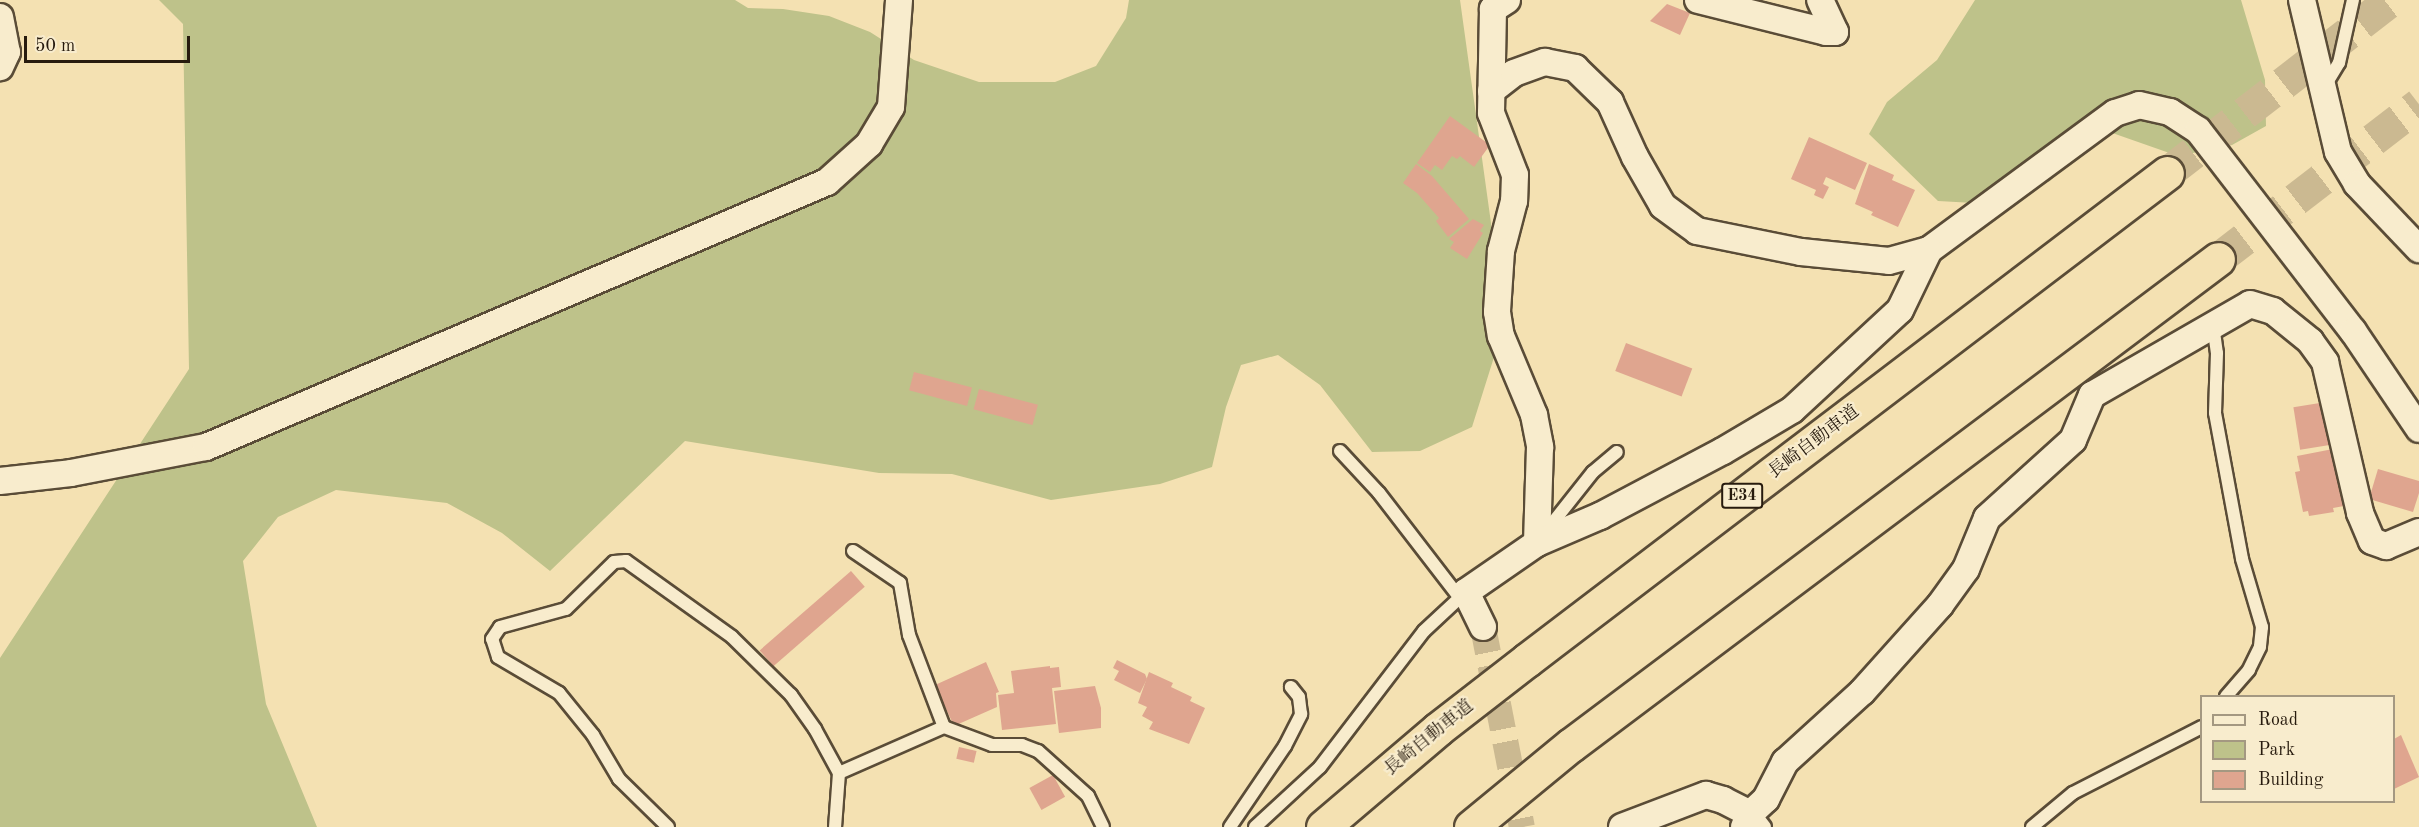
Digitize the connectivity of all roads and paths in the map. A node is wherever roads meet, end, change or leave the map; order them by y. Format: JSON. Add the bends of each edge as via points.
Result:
{"nodes":[{"id":1,"x":898,"y":0,"type":"edge"},
{"id":2,"x":1507,"y":0,"type":"edge"},
{"id":3,"x":1698,"y":0,"type":"edge"},
{"id":4,"x":1820,"y":0,"type":"edge"},
{"id":5,"x":2302,"y":0,"type":"edge"},
{"id":6,"x":2354,"y":0,"type":"edge"},
{"id":7,"x":0,"y":16,"type":"edge"},
{"id":8,"x":0,"y":67,"type":"edge"},
{"id":9,"x":2323,"y":90,"type":"junction"},
{"id":10,"x":1491,"y":91,"type":"junction"},
{"id":11,"x":2167,"y":173,"type":"tunnel mouth"},
{"id":12,"x":2419,"y":249,"type":"edge"},
{"id":13,"x":1929,"y":250,"type":"junction"},
{"id":14,"x":2218,"y":260,"type":"tunnel mouth"},
{"id":15,"x":2213,"y":325,"type":"junction"},
{"id":16,"x":2419,"y":429,"type":"edge"},
{"id":17,"x":1340,"y":451,"type":"dead end"},
{"id":18,"x":1617,"y":452,"type":"dead end"},
{"id":19,"x":0,"y":481,"type":"edge"},
{"id":20,"x":2419,"y":532,"type":"edge"},
{"id":21,"x":1537,"y":543,"type":"junction"},
{"id":22,"x":853,"y":551,"type":"dead end"},
{"id":23,"x":1463,"y":595,"type":"junction"},
{"id":24,"x":1483,"y":627,"type":"tunnel mouth"},
{"id":25,"x":1290,"y":687,"type":"dead end"},
{"id":26,"x":2227,"y":695,"type":"edge"},
{"id":27,"x":944,"y":727,"type":"junction"},
{"id":28,"x":2200,"y":728,"type":"edge"},
{"id":29,"x":839,"y":773,"type":"junction"},
{"id":30,"x":1753,"y":820,"type":"edge"},
{"id":31,"x":668,"y":827,"type":"edge"},
{"id":32,"x":836,"y":827,"type":"edge"},
{"id":33,"x":1103,"y":827,"type":"edge"},
{"id":34,"x":1230,"y":827,"type":"edge"},
{"id":35,"x":1255,"y":827,"type":"edge"},
{"id":36,"x":1323,"y":827,"type":"edge"},
{"id":37,"x":1472,"y":827,"type":"edge"},
{"id":38,"x":1622,"y":827,"type":"edge"},
{"id":39,"x":2032,"y":827,"type":"edge"}],
"edges":[{"from":1,"to":19,"type":"street","via":[[891,106],[869,144],[827,182],[206,447],[71,473]]},
{"from":2,"to":10,"type":"street","via":[[1493,9]]},
{"from":3,"to":4,"type":"street","via":[[1835,32]]},
{"from":5,"to":9,"type":"street"},
{"from":6,"to":9,"type":"lane","via":[[2339,63]]},
{"from":7,"to":8,"type":"street","via":[[7,52]]},
{"from":9,"to":12,"type":"street","via":[[2338,152],[2357,184]]},
{"from":10,"to":13,"type":"street","via":[[1514,73],[1545,62],[1575,68],[1610,102],[1663,206],[1697,231],[1802,252],[1889,261]]},
{"from":10,"to":21,"type":"street","via":[[1491,113],[1515,175],[1514,201],[1501,251],[1497,312],[1501,336],[1534,415],[1540,447]]},
{"from":11,"to":36,"type":"highway","name":"長崎自動車道","number":"E34","via":[[1491,687]]},
{"from":13,"to":16,"type":"street","via":[[2115,113],[2139,105],[2169,112],[2198,130],[2352,331]]},
{"from":13,"to":21,"type":"street","via":[[1900,310],[1792,410],[1600,516]]},
{"from":14,"to":37,"type":"highway","via":[[1581,737]]},
{"from":15,"to":20,"type":"street","via":[[2250,304],[2273,311],[2310,341],[2325,362],[2360,513],[2372,541],[2386,546]]},
{"from":15,"to":26,"type":"lane","via":[[2217,353],[2215,413],[2242,560],[2262,627],[2260,647],[2249,670]]},
{"from":15,"to":30,"type":"street","via":[[2092,395],[2073,440],[1987,518],[1966,568],[1940,605],[1862,692],[1785,762]]},
{"from":17,"to":23,"type":"lane"},
{"from":18,"to":21,"type":"lane","via":[[1593,472]]},
{"from":21,"to":23,"type":"street"},
{"from":22,"to":27,"type":"lane","via":[[900,583],[909,634]]},
{"from":23,"to":24,"type":"street"},
{"from":23,"to":35,"type":"lane","via":[[1424,631],[1320,767]]},
{"from":25,"to":34,"type":"lane","via":[[1299,697],[1301,714],[1285,746]]},
{"from":27,"to":29,"type":"lane"},
{"from":27,"to":33,"type":"lane","via":[[992,745],[1022,745],[1038,751],[1088,796]]},
{"from":28,"to":39,"type":"lane","via":[[2073,793]]},
{"from":29,"to":31,"type":"lane","via":[[791,695],[732,638],[626,561],[614,562],[566,609],[500,627],[492,639],[498,657],[559,693],[593,735],[619,779]]},
{"from":29,"to":32,"type":"lane"},
{"from":30,"to":38,"type":"street","via":[[1723,800],[1706,795]]}]}
